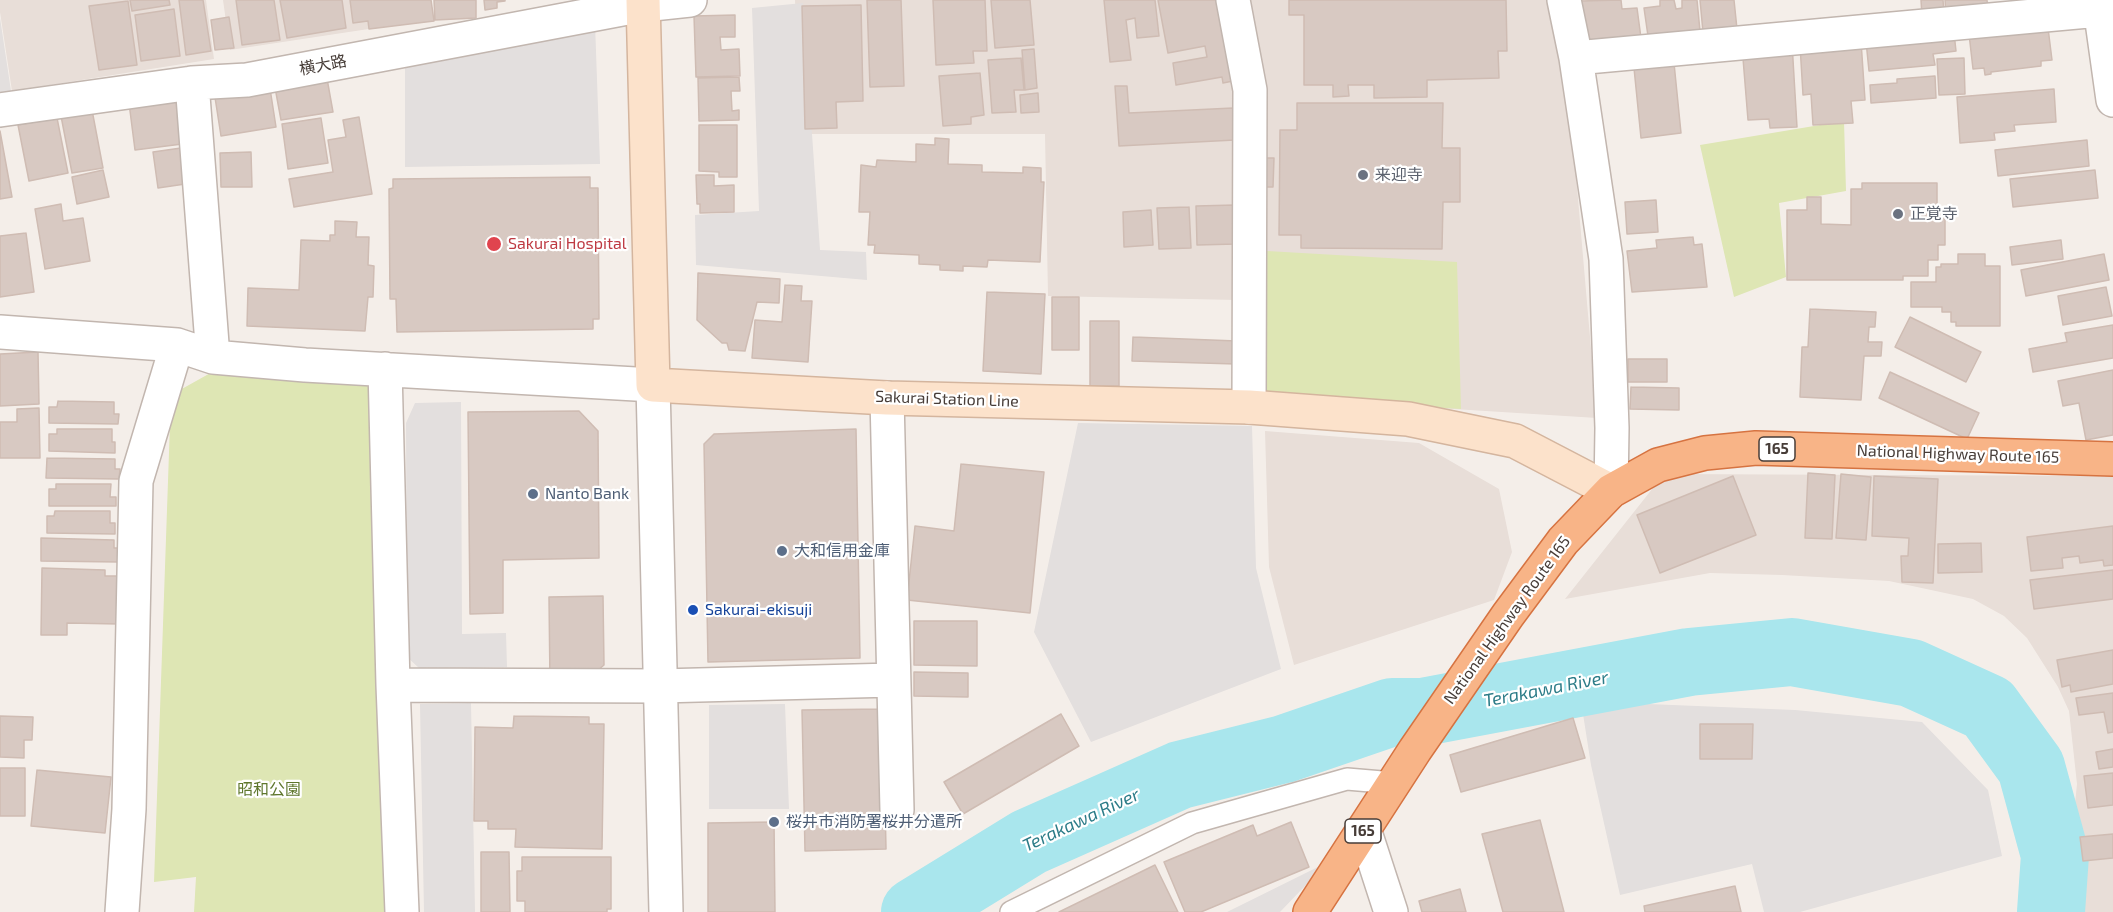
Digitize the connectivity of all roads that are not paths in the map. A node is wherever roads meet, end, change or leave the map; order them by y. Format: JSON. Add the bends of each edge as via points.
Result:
{"nodes":[{"id":1,"x":690,"y":0,"type":"edge"},
{"id":2,"x":1233,"y":0,"type":"edge"},
{"id":3,"x":1564,"y":0,"type":"edge"},
{"id":4,"x":643,"y":2,"type":"edge"},
{"id":5,"x":2099,"y":5,"type":"edge"},
{"id":6,"x":1576,"y":58,"type":"junction"},
{"id":7,"x":192,"y":83,"type":"junction"},
{"id":8,"x":2113,"y":100,"type":"edge"},
{"id":9,"x":0,"y":110,"type":"edge"},
{"id":10,"x":0,"y":332,"type":"edge"},
{"id":11,"x":177,"y":345,"type":"junction"},
{"id":12,"x":213,"y":357,"type":"junction"},
{"id":13,"x":385,"y":369,"type":"junction"},
{"id":14,"x":653,"y":385,"type":"junction"},
{"id":15,"x":887,"y":398,"type":"junction"},
{"id":16,"x":1249,"y":407,"type":"junction"},
{"id":17,"x":2113,"y":459,"type":"edge"},
{"id":18,"x":1611,"y":491,"type":"junction"},
{"id":19,"x":893,"y":680,"type":"junction"},
{"id":20,"x":393,"y":685,"type":"junction"},
{"id":21,"x":660,"y":686,"type":"junction"},
{"id":22,"x":1394,"y":783,"type":"junction"},
{"id":23,"x":897,"y":810,"type":"dead end"},
{"id":24,"x":1364,"y":829,"type":"junction"},
{"id":25,"x":122,"y":912,"type":"edge"},
{"id":26,"x":402,"y":912,"type":"edge"},
{"id":27,"x":666,"y":912,"type":"edge"},
{"id":28,"x":1011,"y":912,"type":"edge"},
{"id":29,"x":1310,"y":912,"type":"edge"},
{"id":30,"x":1391,"y":912,"type":"edge"}],
"edges":[{"from":1,"to":4,"type":"street","name":"横大路"},
{"from":2,"to":16,"type":"street","via":[[1250,90]]},
{"from":3,"to":6,"type":"street"},
{"from":4,"to":7,"type":"street","name":"横大路","via":[[247,80]]},
{"from":4,"to":14,"type":"main road"},
{"from":5,"to":6,"type":"street"},
{"from":5,"to":8,"type":"street"},
{"from":6,"to":18,"type":"street","via":[[1606,259]]},
{"from":7,"to":9,"type":"street","name":"横大路"},
{"from":7,"to":12,"type":"street"},
{"from":10,"to":11,"type":"street"},
{"from":11,"to":12,"type":"street"},
{"from":11,"to":25,"type":"street","via":[[136,481],[129,809]]},
{"from":12,"to":13,"type":"street"},
{"from":13,"to":14,"type":"street"},
{"from":13,"to":20,"type":"street"},
{"from":14,"to":15,"type":"main road","name":"Sakurai Station Line"},
{"from":14,"to":21,"type":"street"},
{"from":15,"to":16,"type":"main road","name":"Sakurai Station Line"},
{"from":15,"to":19,"type":"street"},
{"from":16,"to":18,"type":"main road","name":"Sakurai Station Line","via":[[1408,419],[1515,441]]},
{"from":17,"to":18,"type":"highway","name":"National Highway Route 165","number":"165","via":[[1756,448],[1704,453],[1658,465]]},
{"from":18,"to":22,"type":"highway","name":"National Highway Route 165","number":"165","via":[[1563,541],[1508,615]]},
{"from":19,"to":21,"type":"street"},
{"from":19,"to":23,"type":"street"},
{"from":20,"to":21,"type":"street"},
{"from":20,"to":26,"type":"street"},
{"from":21,"to":27,"type":"street"},
{"from":22,"to":24,"type":"highway","name":"National Highway Route 165","number":"165"},
{"from":22,"to":28,"type":"lane","via":[[1347,779],[1192,823]]},
{"from":24,"to":29,"type":"highway","name":"National Highway Route 165","number":"165"},
{"from":24,"to":30,"type":"street"}]}
